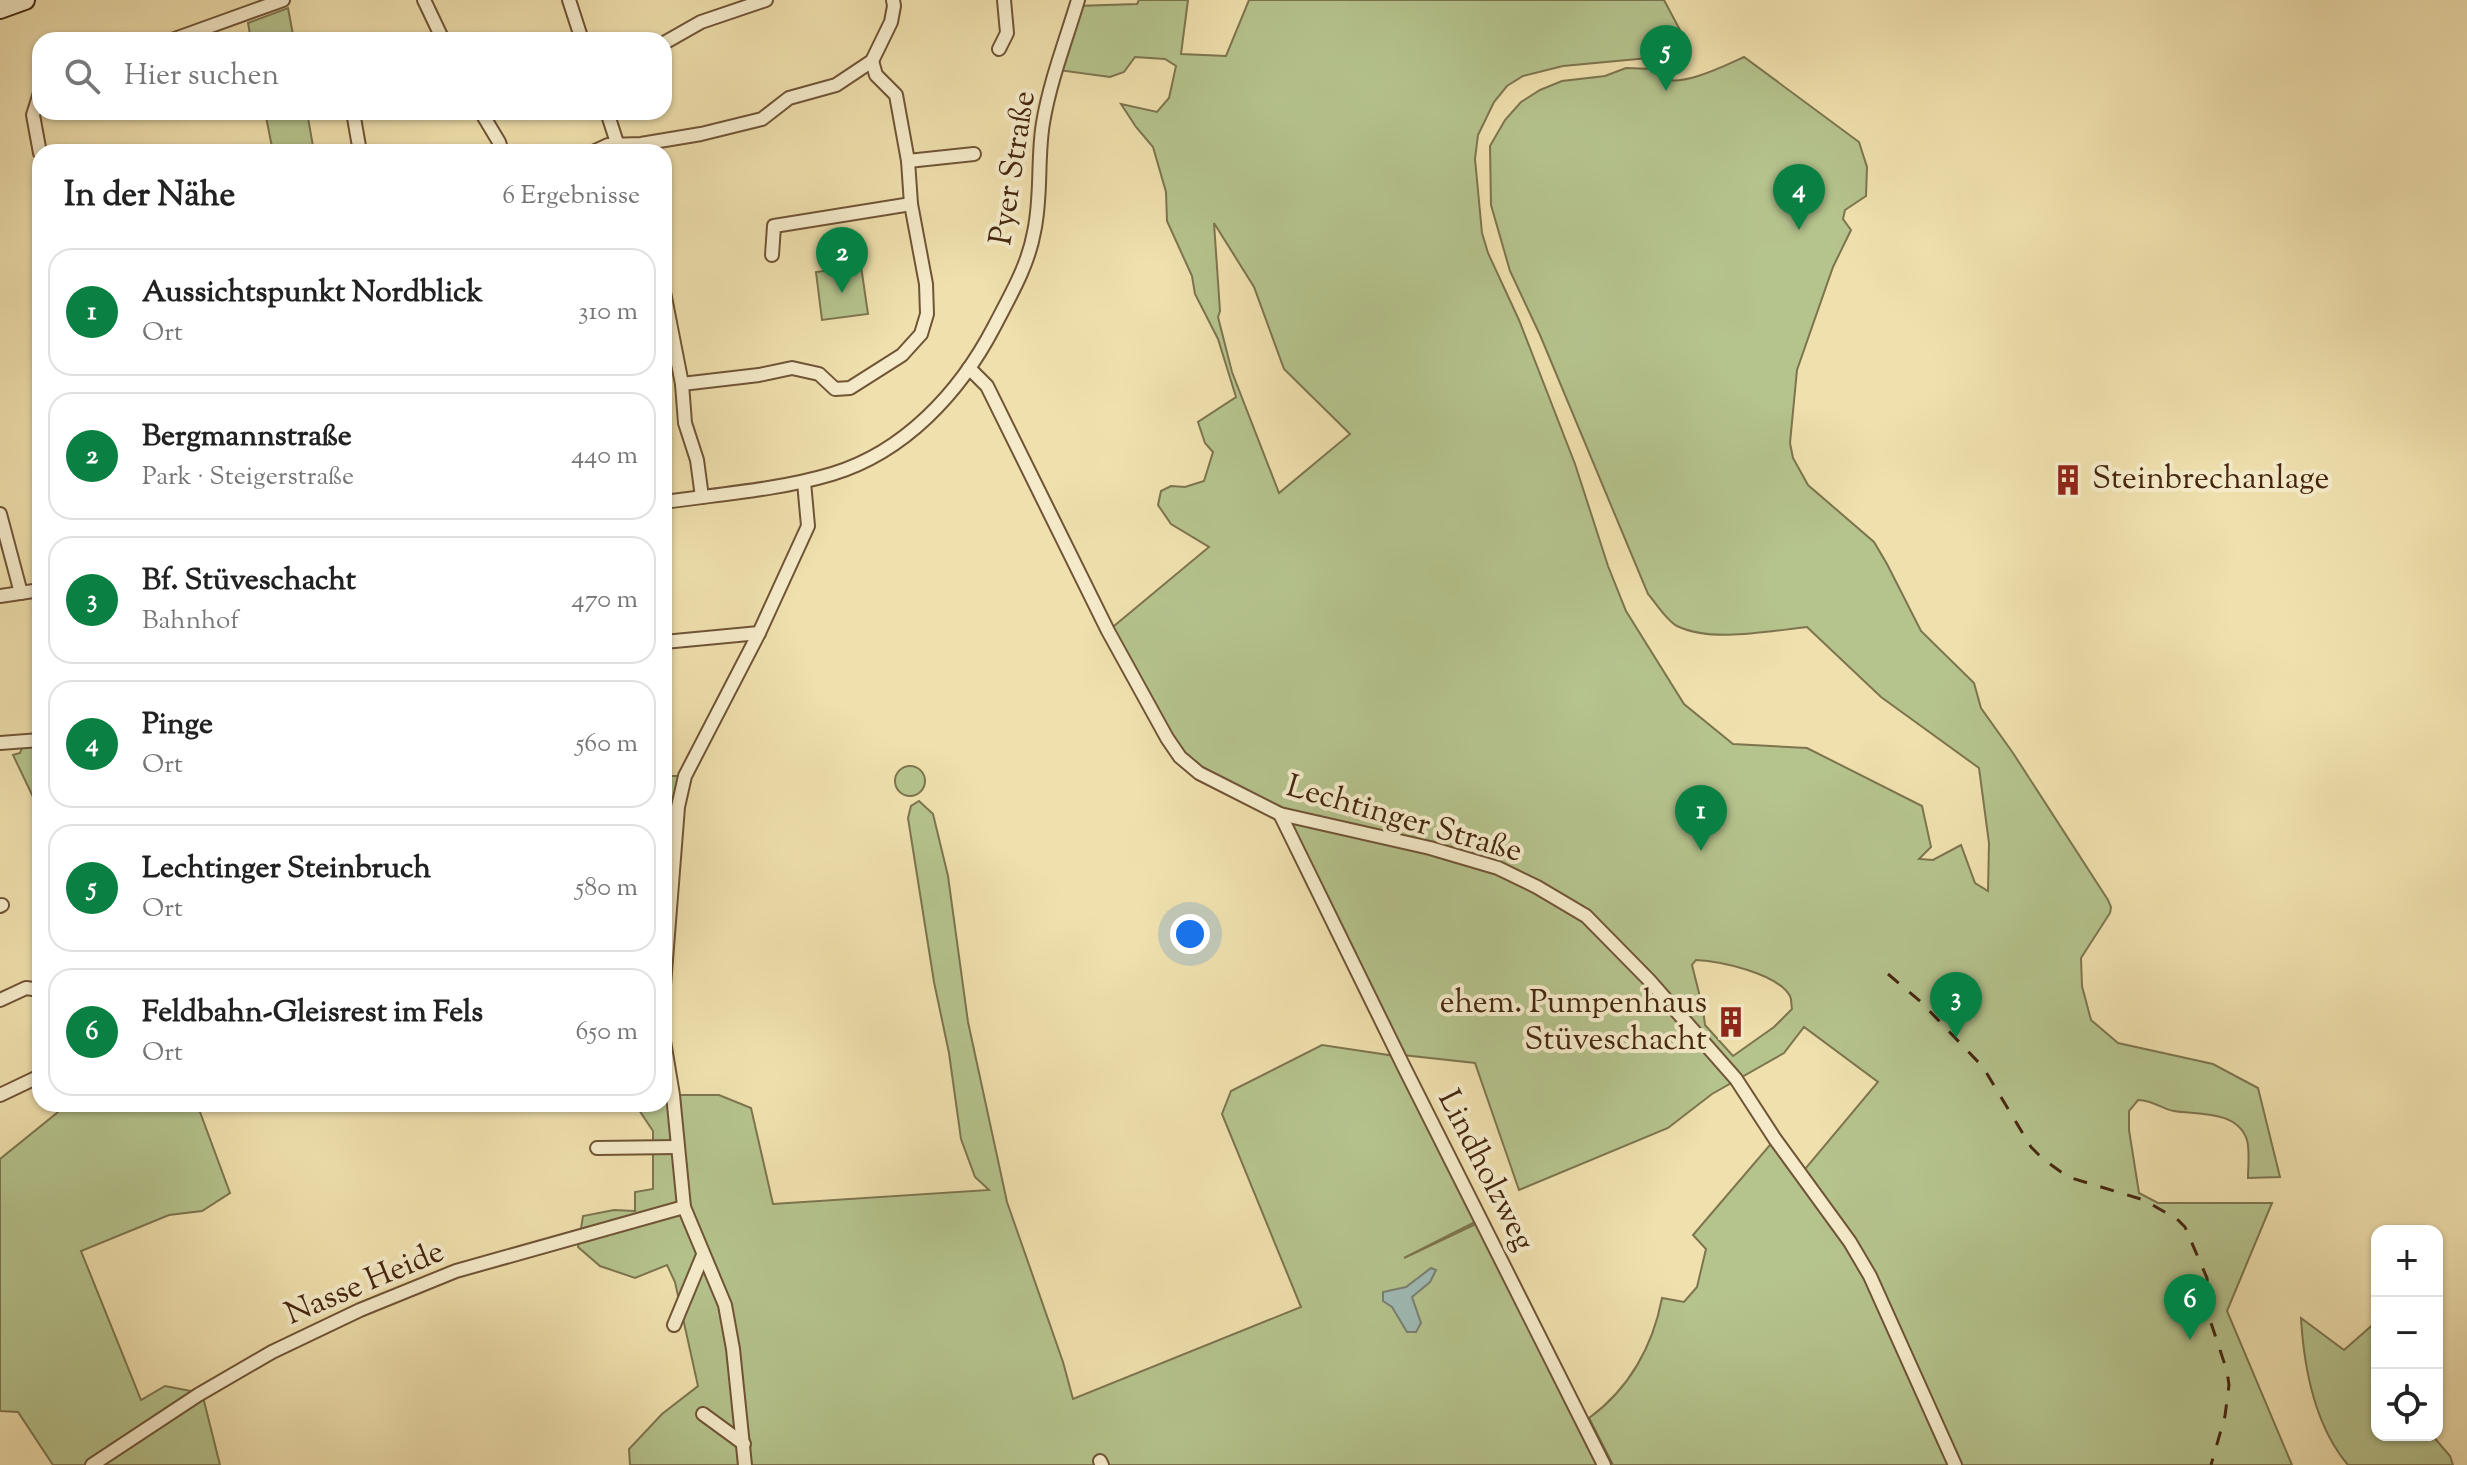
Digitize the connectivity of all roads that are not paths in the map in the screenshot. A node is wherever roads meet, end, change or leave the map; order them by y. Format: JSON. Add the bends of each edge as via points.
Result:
{"nodes":[{"id":1,"x":25,"y":0,"type":"edge"},
{"id":2,"x":283,"y":0,"type":"edge"},
{"id":3,"x":424,"y":0,"type":"edge"},
{"id":4,"x":569,"y":0,"type":"edge"},
{"id":5,"x":766,"y":0,"type":"edge"},
{"id":6,"x":893,"y":0,"type":"edge"},
{"id":7,"x":1004,"y":0,"type":"edge"},
{"id":8,"x":1078,"y":0,"type":"edge"},
{"id":9,"x":269,"y":3,"type":"edge"},
{"id":10,"x":0,"y":9,"type":"edge"},
{"id":11,"x":193,"y":32,"type":"edge"},
{"id":12,"x":439,"y":32,"type":"edge"},
{"id":13,"x":579,"y":32,"type":"edge"},
{"id":14,"x":672,"y":38,"type":"edge"},
{"id":15,"x":999,"y":49,"type":"dead end"},
{"id":16,"x":872,"y":61,"type":"junction"},
{"id":17,"x":34,"y":120,"type":"edge"},
{"id":18,"x":354,"y":120,"type":"edge"},
{"id":19,"x":486,"y":120,"type":"edge"},
{"id":20,"x":610,"y":120,"type":"edge"},
{"id":21,"x":38,"y":144,"type":"edge"},
{"id":22,"x":359,"y":144,"type":"edge"},
{"id":23,"x":500,"y":144,"type":"edge"},
{"id":24,"x":617,"y":144,"type":"edge"},
{"id":25,"x":646,"y":144,"type":"edge"},
{"id":26,"x":974,"y":154,"type":"dead end"},
{"id":27,"x":908,"y":161,"type":"junction"},
{"id":28,"x":911,"y":204,"type":"junction"},
{"id":29,"x":772,"y":255,"type":"dead end"},
{"id":30,"x":672,"y":333,"type":"edge"},
{"id":31,"x":969,"y":368,"type":"junction"},
{"id":32,"x":682,"y":384,"type":"junction"},
{"id":33,"x":804,"y":482,"type":"junction"},
{"id":34,"x":702,"y":497,"type":"junction"},
{"id":35,"x":672,"y":501,"type":"edge"},
{"id":36,"x":0,"y":514,"type":"edge"},
{"id":37,"x":32,"y":591,"type":"edge"},
{"id":38,"x":21,"y":593,"type":"junction"},
{"id":39,"x":0,"y":596,"type":"edge"},
{"id":40,"x":759,"y":633,"type":"junction"},
{"id":41,"x":672,"y":641,"type":"edge"},
{"id":42,"x":32,"y":741,"type":"edge"},
{"id":43,"x":0,"y":743,"type":"edge"},
{"id":44,"x":1280,"y":814,"type":"junction"},
{"id":45,"x":672,"y":883,"type":"edge"},
{"id":46,"x":32,"y":989,"type":"edge"},
{"id":47,"x":0,"y":1000,"type":"edge"},
{"id":48,"x":32,"y":1080,"type":"edge"},
{"id":49,"x":672,"y":1089,"type":"edge"},
{"id":50,"x":0,"y":1095,"type":"edge"},
{"id":51,"x":677,"y":1147,"type":"junction"},
{"id":52,"x":597,"y":1148,"type":"dead end"},
{"id":53,"x":684,"y":1207,"type":"junction"},
{"id":54,"x":703,"y":1255,"type":"junction"},
{"id":55,"x":674,"y":1325,"type":"dead end"},
{"id":56,"x":703,"y":1414,"type":"dead end"},
{"id":57,"x":744,"y":1444,"type":"junction"},
{"id":58,"x":92,"y":1465,"type":"edge"},
{"id":59,"x":745,"y":1465,"type":"edge"},
{"id":60,"x":1604,"y":1465,"type":"edge"},
{"id":61,"x":1955,"y":1465,"type":"edge"}],
"edges":[{"from":1,"to":10,"type":"street"},
{"from":2,"to":9,"type":"street"},
{"from":3,"to":12,"type":"street"},
{"from":4,"to":13,"type":"street"},
{"from":5,"to":14,"type":"street","via":[[701,22]]},
{"from":6,"to":16,"type":"street","via":[[891,22]]},
{"from":7,"to":15,"type":"street","via":[[1007,33]]},
{"from":8,"to":31,"type":"street","name":"Pyer Straße","via":[[1043,121],[1035,230],[1028,256]]},
{"from":9,"to":11,"type":"street"},
{"from":16,"to":25,"type":"street","via":[[836,85],[789,98],[762,119]]},
{"from":16,"to":27,"type":"street","via":[[876,75],[896,95]]},
{"from":17,"to":21,"type":"street"},
{"from":18,"to":22,"type":"street"},
{"from":19,"to":23,"type":"street"},
{"from":20,"to":24,"type":"street"},
{"from":26,"to":27,"type":"street"},
{"from":27,"to":28,"type":"street"},
{"from":28,"to":29,"type":"street","via":[[774,226]]},
{"from":28,"to":32,"type":"street","via":[[927,314],[921,334],[902,355],[850,388],[835,389],[819,374],[792,368]]},
{"from":30,"to":32,"type":"street"},
{"from":31,"to":33,"type":"street","name":"Pyer Straße","via":[[912,431],[865,460]]},
{"from":31,"to":44,"type":"street","name":"Lechtinger Straße","via":[[993,397],[1108,631],[1180,757],[1199,773]]},
{"from":32,"to":34,"type":"street"},
{"from":33,"to":34,"type":"street","name":"Pyer Straße"},
{"from":33,"to":40,"type":"street","via":[[808,526]]},
{"from":34,"to":35,"type":"street","name":"Pyer Straße"},
{"from":36,"to":38,"type":"street"},
{"from":37,"to":38,"type":"street"},
{"from":38,"to":39,"type":"street"},
{"from":40,"to":41,"type":"street"},
{"from":40,"to":45,"type":"street","via":[[685,776]]},
{"from":42,"to":43,"type":"street"},
{"from":44,"to":60,"type":"street","name":"Lindholzweg"},
{"from":44,"to":61,"type":"street","name":"Lechtinger Straße","via":[[1498,868],[1586,916],[1736,1079],[1850,1242]]},
{"from":46,"to":47,"type":"street"},
{"from":48,"to":50,"type":"street"},
{"from":49,"to":51,"type":"street"},
{"from":51,"to":52,"type":"street"},
{"from":51,"to":53,"type":"street"},
{"from":53,"to":54,"type":"street"},
{"from":53,"to":58,"type":"street","name":"Nasse Heide","via":[[456,1271],[360,1310],[272,1352]]},
{"from":54,"to":55,"type":"street"},
{"from":54,"to":57,"type":"street","via":[[725,1305]]},
{"from":56,"to":57,"type":"street"},
{"from":57,"to":59,"type":"street"}]}
